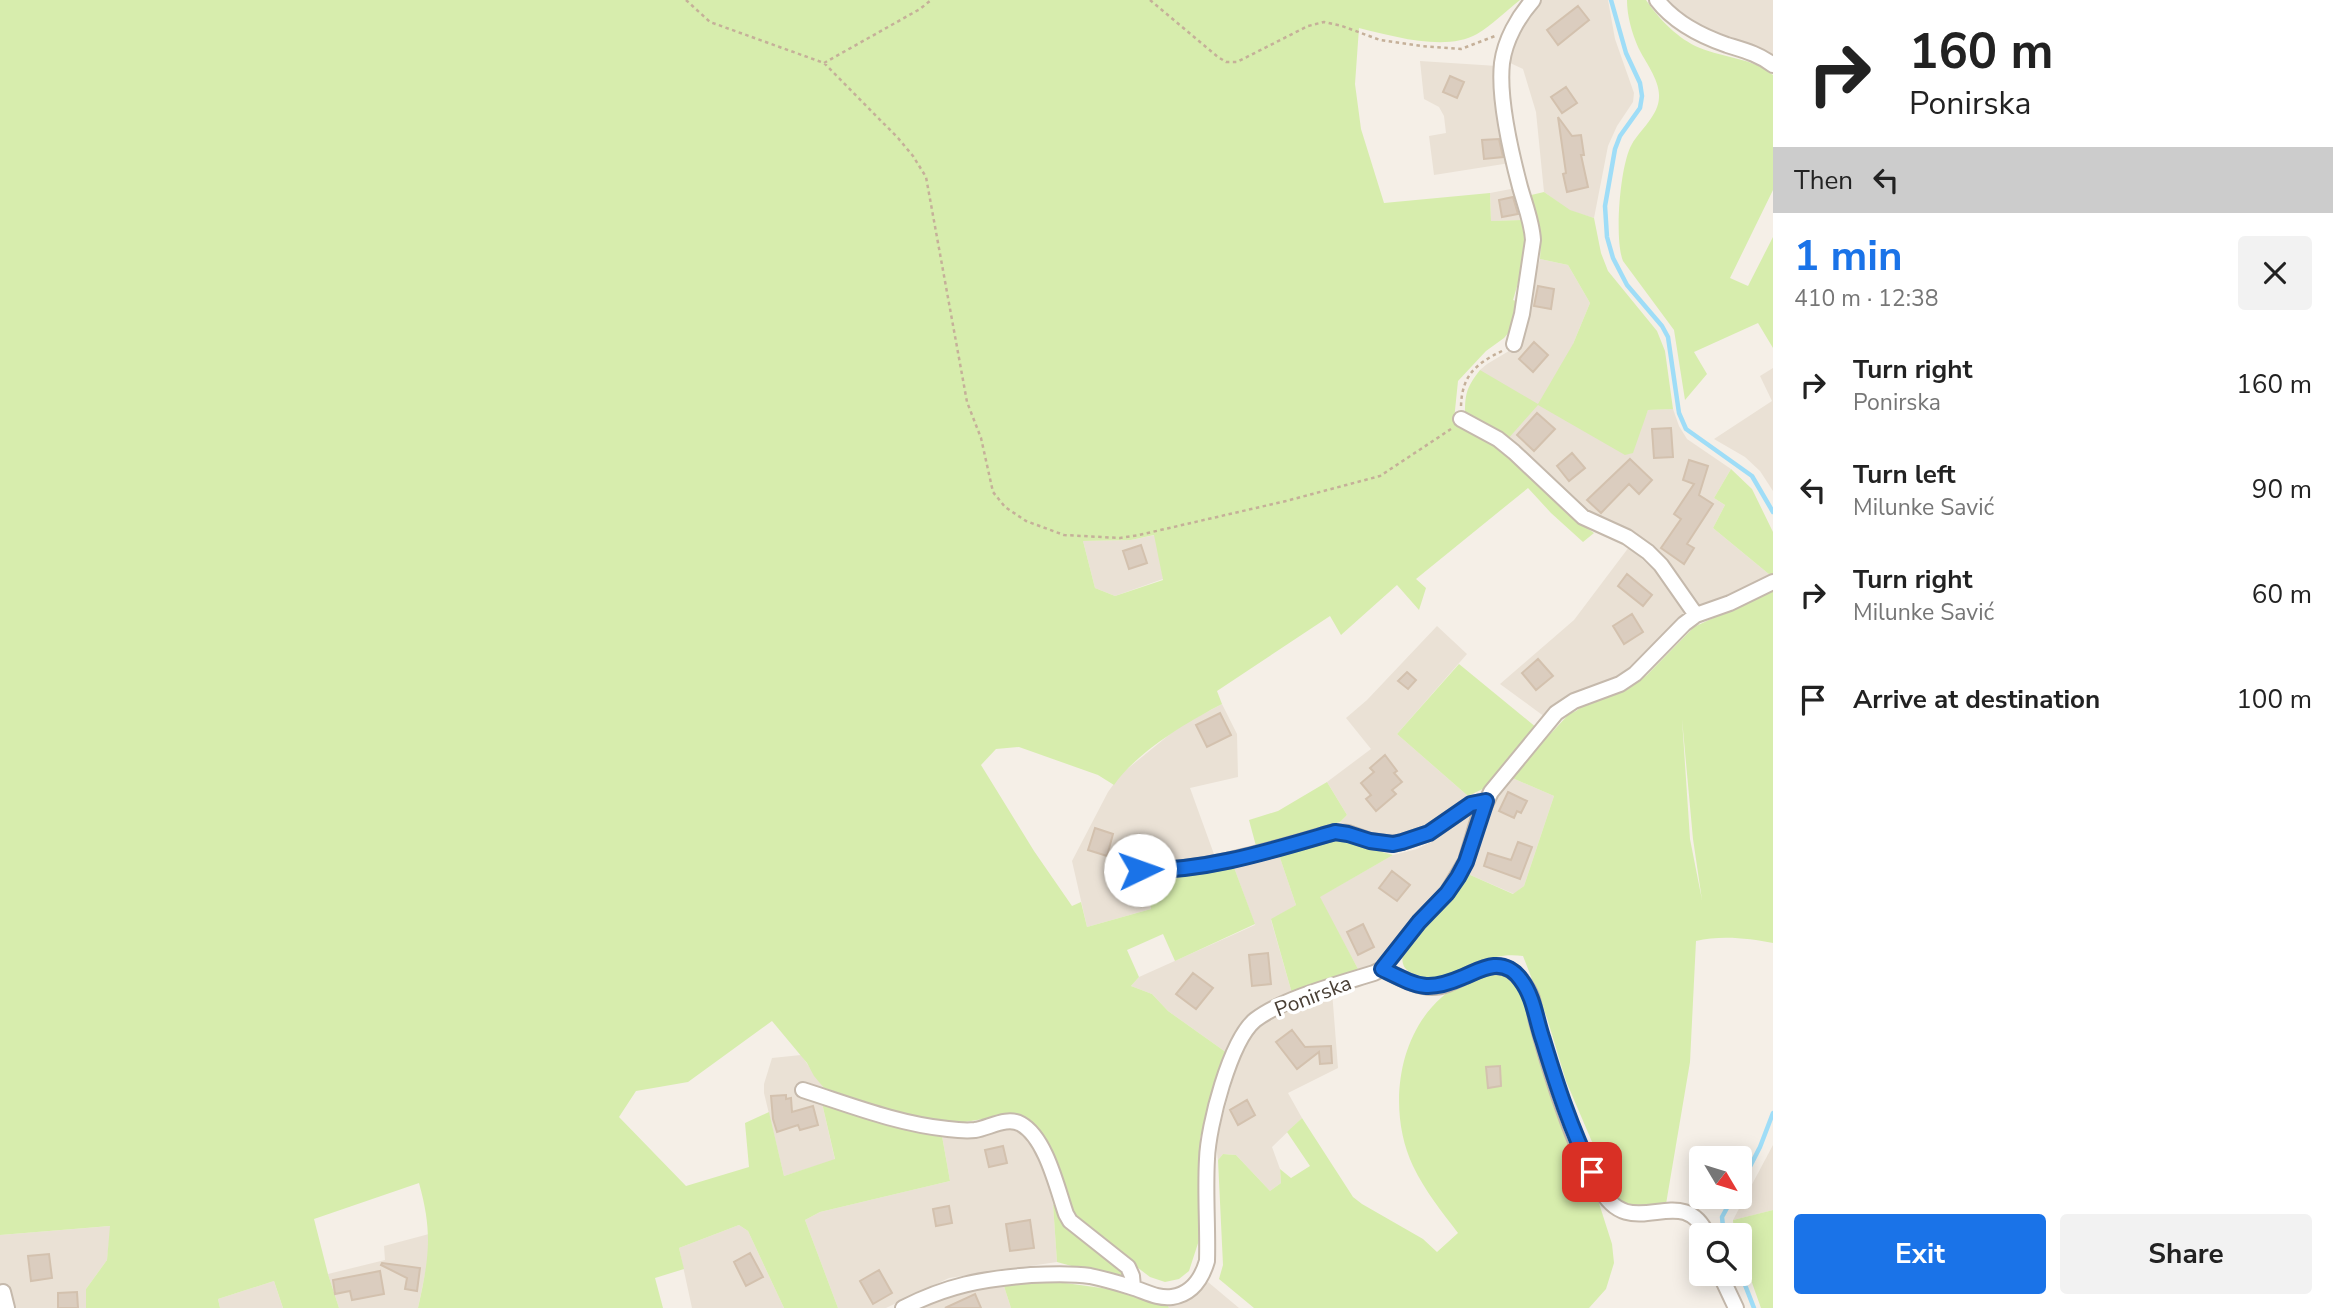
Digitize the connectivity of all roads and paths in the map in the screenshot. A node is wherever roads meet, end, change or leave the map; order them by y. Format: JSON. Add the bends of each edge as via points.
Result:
{"nodes":[{"id":1,"x":686,"y":0,"type":"edge"},
{"id":2,"x":931,"y":0,"type":"edge"},
{"id":3,"x":1150,"y":0,"type":"edge"},
{"id":4,"x":1533,"y":0,"type":"edge"},
{"id":5,"x":1657,"y":0,"type":"edge"},
{"id":6,"x":1514,"y":26,"type":"junction"},
{"id":7,"x":824,"y":63,"type":"junction"},
{"id":8,"x":1773,"y":65,"type":"edge"},
{"id":9,"x":1514,"y":344,"type":"joint"},
{"id":10,"x":1461,"y":419,"type":"junction"},
{"id":11,"x":1773,"y":582,"type":"edge"},
{"id":12,"x":1696,"y":615,"type":"junction"},
{"id":13,"x":1486,"y":801,"type":"junction"},
{"id":14,"x":1140,"y":870,"type":"dead end"},
{"id":15,"x":1382,"y":969,"type":"junction"},
{"id":16,"x":803,"y":1090,"type":"dead end"},
{"id":17,"x":1700,"y":1223,"type":"edge"},
{"id":18,"x":1726,"y":1286,"type":"edge"},
{"id":19,"x":1133,"y":1287,"type":"junction"},
{"id":20,"x":3,"y":1292,"type":"dead end"},
{"id":21,"x":6,"y":1308,"type":"edge"},
{"id":22,"x":903,"y":1308,"type":"edge"},
{"id":23,"x":1736,"y":1308,"type":"edge"}],
"edges":[{"from":1,"to":7,"type":"path","via":[[710,23]]},
{"from":2,"to":7,"type":"path"},
{"from":3,"to":6,"type":"path","via":[[1226,62],[1237,62],[1324,22],[1380,40],[1461,49]]},
{"from":4,"to":6,"type":"street"},
{"from":5,"to":8,"type":"street","via":[[1672,16],[1704,36]]},
{"from":6,"to":9,"type":"street","via":[[1502,62],[1504,111],[1533,230]]},
{"from":7,"to":10,"type":"path","via":[[898,138],[926,177],[967,402],[993,492],[1026,521],[1064,535],[1120,538],[1286,501],[1380,476]]},
{"from":9,"to":10,"type":"path","via":[[1480,364],[1464,382]]},
{"from":10,"to":12,"type":"street","via":[[1498,439],[1583,517],[1648,552]]},
{"from":11,"to":12,"type":"street"},
{"from":12,"to":13,"type":"street","via":[[1635,674],[1556,713]]},
{"from":13,"to":14,"type":"street","via":[[1471,804],[1429,833],[1393,844],[1335,832],[1228,860]]},
{"from":13,"to":15,"type":"street","via":[[1458,877]]},
{"from":15,"to":17,"type":"street","via":[[1432,987],[1491,966],[1515,973],[1531,997],[1573,1135],[1610,1203],[1635,1215],[1681,1210]]},
{"from":15,"to":19,"type":"street","name":"Ponirska","via":[[1306,995],[1271,1011],[1247,1030],[1234,1051],[1210,1134],[1203,1274],[1185,1294],[1173,1297]]},
{"from":16,"to":19,"type":"street","via":[[948,1130],[974,1130],[1012,1121],[1022,1124],[1041,1145],[1070,1221],[1128,1267]]},
{"from":18,"to":23,"type":"street"},
{"from":19,"to":22,"type":"street","name":"Ponirska","via":[[1073,1274],[986,1279],[952,1286]]},
{"from":20,"to":21,"type":"street"}]}
